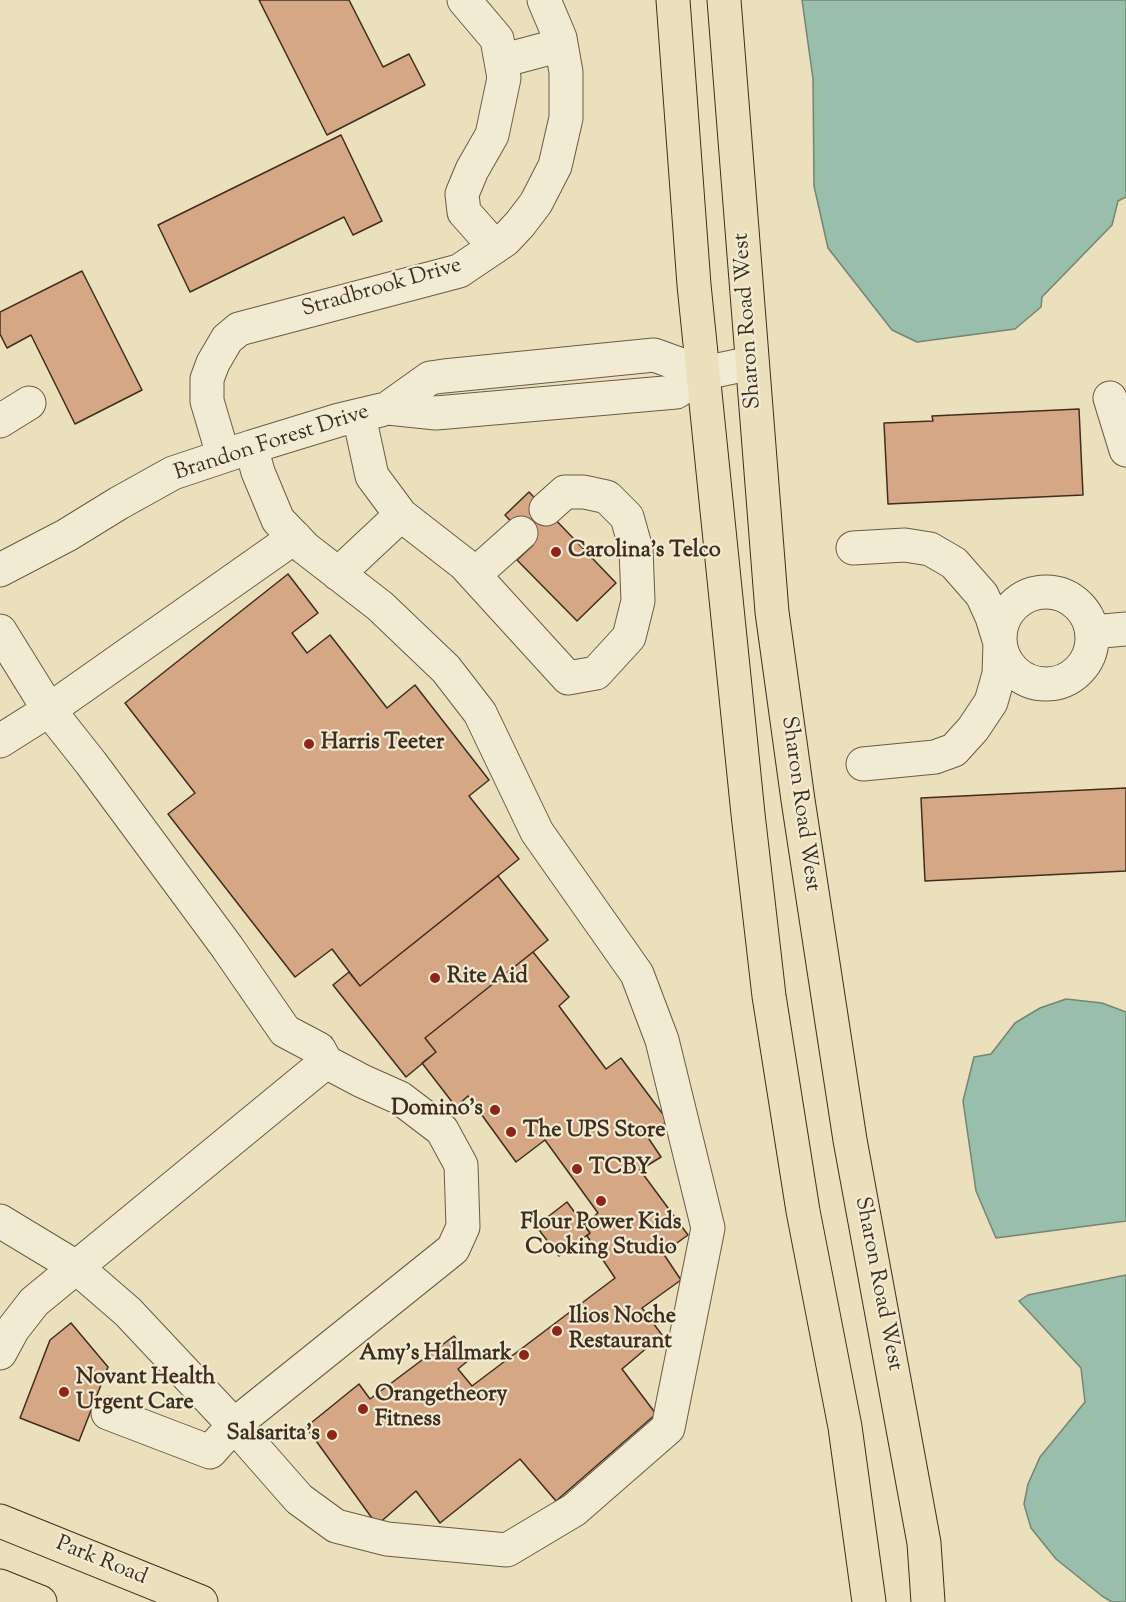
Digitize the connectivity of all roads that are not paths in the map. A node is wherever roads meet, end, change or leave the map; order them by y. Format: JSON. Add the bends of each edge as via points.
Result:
{"nodes":[{"id":1,"x":464,"y":0,"type":"edge"},
{"id":2,"x":544,"y":0,"type":"edge"},
{"id":3,"x":673,"y":0,"type":"edge"},
{"id":4,"x":724,"y":0,"type":"edge"},
{"id":5,"x":561,"y":45,"type":"junction"},
{"id":6,"x":501,"y":61,"type":"junction"},
{"id":7,"x":495,"y":247,"type":"junction"},
{"id":8,"x":752,"y":363,"type":"junction"},
{"id":9,"x":704,"y":373,"type":"junction"},
{"id":10,"x":1110,"y":398,"type":"dead end"},
{"id":11,"x":29,"y":403,"type":"dead end"},
{"id":12,"x":373,"y":412,"type":"junction"},
{"id":13,"x":0,"y":421,"type":"edge"},
{"id":14,"x":1126,"y":450,"type":"edge"},
{"id":15,"x":237,"y":451,"type":"junction"},
{"id":16,"x":546,"y":509,"type":"dead end"},
{"id":17,"x":401,"y":515,"type":"junction"},
{"id":18,"x":521,"y":533,"type":"dead end"},
{"id":19,"x":295,"y":537,"type":"junction"},
{"id":20,"x":853,"y":548,"type":"dead end"},
{"id":21,"x":0,"y":570,"type":"edge"},
{"id":22,"x":338,"y":574,"type":"junction"},
{"id":23,"x":474,"y":574,"type":"junction"},
{"id":24,"x":1126,"y":629,"type":"edge"},
{"id":25,"x":0,"y":631,"type":"edge"},
{"id":26,"x":1092,"y":632,"type":"junction"},
{"id":27,"x":1000,"y":643,"type":"junction"},
{"id":28,"x":49,"y":710,"type":"junction"},
{"id":29,"x":0,"y":741,"type":"edge"},
{"id":30,"x":863,"y":764,"type":"dead end"},
{"id":31,"x":326,"y":1062,"type":"junction"},
{"id":32,"x":0,"y":1221,"type":"edge"},
{"id":33,"x":76,"y":1267,"type":"junction"},
{"id":34,"x":0,"y":1353,"type":"edge"},
{"id":35,"x":108,"y":1413,"type":"dead end"},
{"id":36,"x":234,"y":1425,"type":"junction"},
{"id":37,"x":0,"y":1521,"type":"edge"},
{"id":38,"x":0,"y":1586,"type":"edge"},
{"id":39,"x":40,"y":1602,"type":"edge"},
{"id":40,"x":201,"y":1602,"type":"edge"},
{"id":41,"x":869,"y":1602,"type":"edge"},
{"id":42,"x":928,"y":1602,"type":"edge"}],
"edges":[{"from":1,"to":6,"type":"street","via":[[497,39]]},
{"from":2,"to":5,"type":"street","name":"Stradbrook Drive"},
{"from":3,"to":9,"type":"main road"},
{"from":4,"to":8,"type":"main road","name":"Sharon Road West"},
{"from":5,"to":6,"type":"street"},
{"from":5,"to":7,"type":"street","name":"Stradbrook Drive","via":[[566,72],[566,118],[555,166],[536,203]]},
{"from":6,"to":7,"type":"street","via":[[504,78],[492,135],[462,194],[464,212]]},
{"from":7,"to":15,"type":"street","name":"Stradbrook Drive","via":[[459,270],[239,329],[227,339],[207,379],[207,401]]},
{"from":8,"to":9,"type":"street","name":"Brandon Forest Drive"},
{"from":8,"to":42,"type":"main road","name":"Sharon Road West","via":[[772,612],[798,800],[850,1140],[924,1542]]},
{"from":9,"to":12,"type":"street","name":"Brandon Forest Drive","via":[[676,392],[436,412]]},
{"from":9,"to":41,"type":"main road","via":[[769,996],[803,1211],[845,1427]]},
{"from":10,"to":14,"type":"street"},
{"from":11,"to":13,"type":"street"},
{"from":12,"to":15,"type":"street","name":"Brandon Forest Drive"},
{"from":12,"to":17,"type":"street","via":[[372,476]]},
{"from":15,"to":19,"type":"street","name":"Stradbrook Drive","via":[[258,472],[278,520]]},
{"from":15,"to":21,"type":"street","name":"Brandon Forest Drive","via":[[173,473],[67,536]]},
{"from":16,"to":23,"type":"street","via":[[564,492],[584,492],[607,497],[627,517],[636,549],[638,601],[629,637],[596,673],[568,678]]},
{"from":17,"to":22,"type":"street"},
{"from":17,"to":23,"type":"street"},
{"from":18,"to":23,"type":"street"},
{"from":19,"to":22,"type":"street","name":"Stradbrook Drive"},
{"from":19,"to":28,"type":"street"},
{"from":20,"to":27,"type":"street","via":[[906,544],[930,549],[954,563],[982,595]]},
{"from":22,"to":36,"type":"street","name":"Stradbrook Drive","via":[[380,606],[446,669],[480,713],[537,832],[637,974],[662,1040],[708,1228],[668,1428],[574,1510],[507,1550],[387,1539],[336,1526],[299,1499]]},
{"from":24,"to":26,"type":"street"},
{"from":25,"to":28,"type":"street"},
{"from":26,"to":27,"type":"street","via":[[1087,615],[1075,601],[1059,592],[1041,591],[1023,597],[1010,609],[1001,625]]},
{"from":26,"to":27,"type":"street","via":[[1091,650],[1083,666],[1069,679],[1052,684],[1033,683],[1017,675],[1006,661]]},
{"from":27,"to":30,"type":"street","via":[[999,674],[991,702],[954,750],[935,757]]},
{"from":28,"to":29,"type":"street"},
{"from":28,"to":31,"type":"street","via":[[227,947],[285,1031],[319,1049]]},
{"from":31,"to":33,"type":"street"},
{"from":31,"to":36,"type":"street","via":[[400,1098],[442,1130],[461,1165],[463,1227],[453,1249]]},
{"from":32,"to":33,"type":"street","name":"Stradbrook Drive"},
{"from":33,"to":34,"type":"street","via":[[34,1302]]},
{"from":33,"to":36,"type":"street","name":"Stradbrook Drive","via":[[128,1312]]},
{"from":35,"to":36,"type":"street","via":[[210,1452]]},
{"from":37,"to":40,"type":"main road","name":"Park Road"},
{"from":38,"to":39,"type":"main road"}]}
